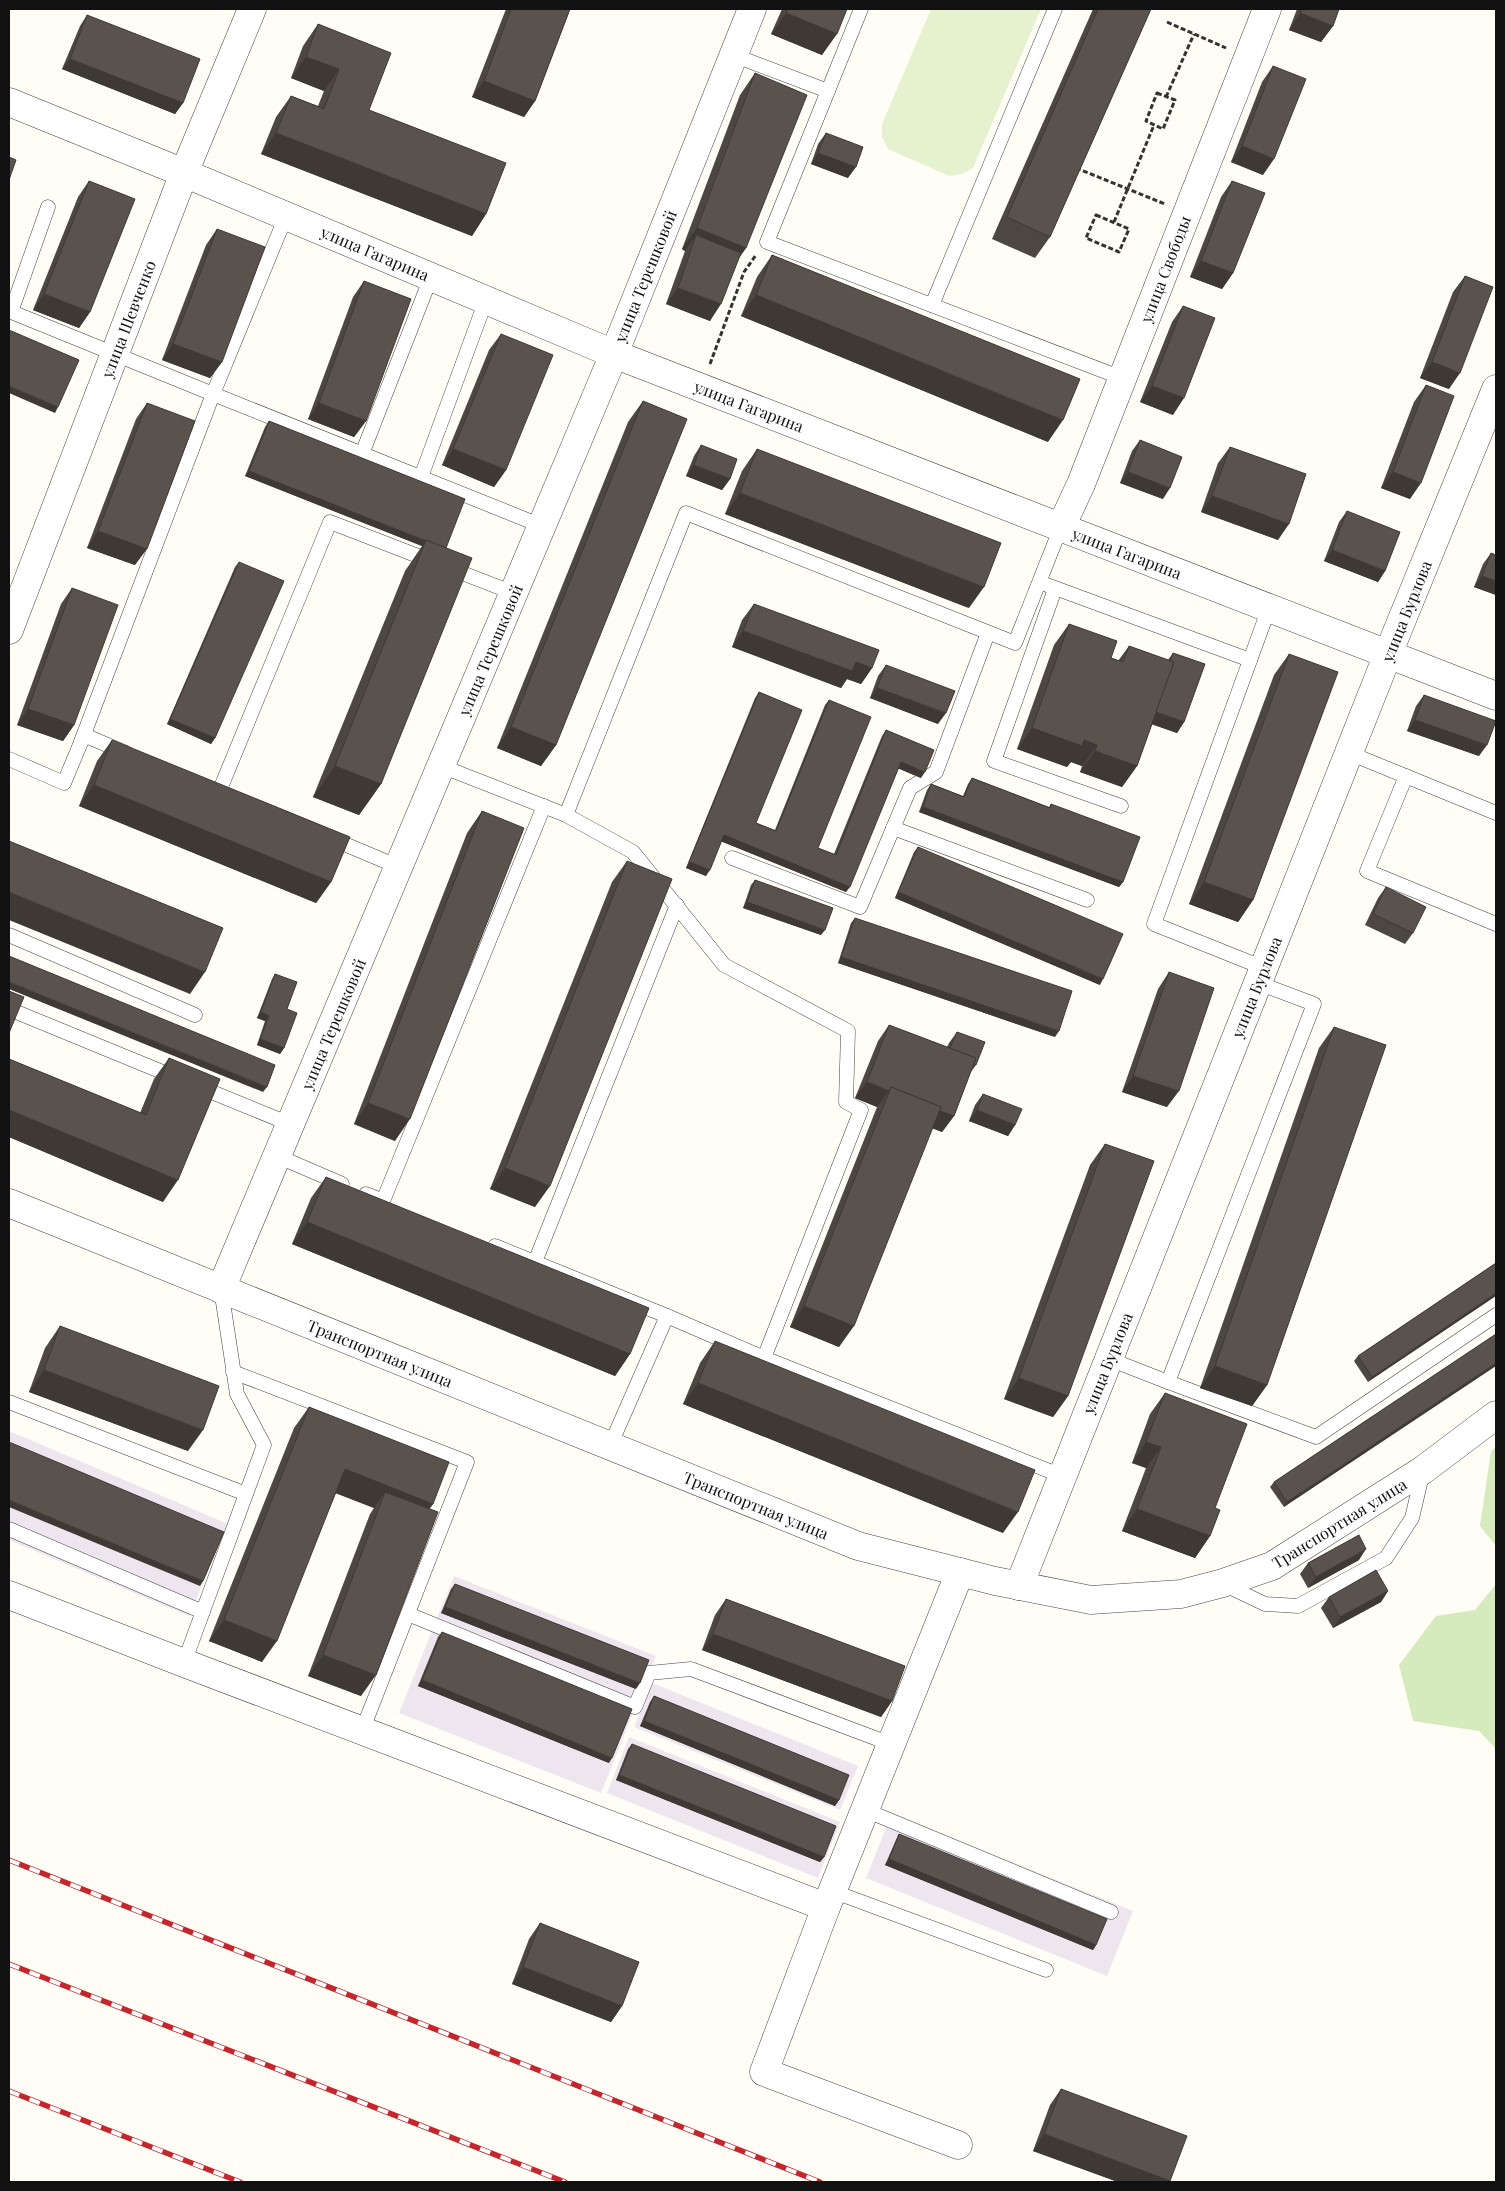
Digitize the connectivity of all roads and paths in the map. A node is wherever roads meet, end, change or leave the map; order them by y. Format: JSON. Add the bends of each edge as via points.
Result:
{"nodes":[{"id":1,"x":252,"y":9,"type":"edge"},
{"id":2,"x":752,"y":9,"type":"edge"},
{"id":3,"x":861,"y":9,"type":"edge"},
{"id":4,"x":1055,"y":9,"type":"edge"},
{"id":5,"x":1267,"y":9,"type":"edge"},
{"id":6,"x":1167,"y":22,"type":"dead end"},
{"id":7,"x":1194,"y":34,"type":"junction"},
{"id":8,"x":733,"y":55,"type":"junction"},
{"id":9,"x":1248,"y":57,"type":"junction"},
{"id":10,"x":828,"y":91,"type":"junction"},
{"id":11,"x":1166,"y":97,"type":"junction"},
{"id":12,"x":9,"y":102,"type":"edge"},
{"id":13,"x":1154,"y":125,"type":"junction"},
{"id":14,"x":1075,"y":168,"type":"edge"},
{"id":15,"x":184,"y":173,"type":"junction"},
{"id":16,"x":1127,"y":189,"type":"junction"},
{"id":17,"x":48,"y":207,"type":"dead end"},
{"id":18,"x":1187,"y":214,"type":"junction"},
{"id":19,"x":286,"y":216,"type":"junction"},
{"id":20,"x":1114,"y":222,"type":"junction"},
{"id":21,"x":767,"y":242,"type":"junction"},
{"id":22,"x":431,"y":277,"type":"junction"},
{"id":23,"x":486,"y":300,"type":"junction"},
{"id":24,"x":932,"y":305,"type":"junction"},
{"id":25,"x":10,"y":312,"type":"edge"},
{"id":26,"x":718,"y":339,"type":"dead end"},
{"id":27,"x":115,"y":354,"type":"junction"},
{"id":28,"x":614,"y":354,"type":"junction"},
{"id":29,"x":1122,"y":378,"type":"junction"},
{"id":30,"x":1496,"y":389,"type":"edge"},
{"id":31,"x":213,"y":394,"type":"junction"},
{"id":32,"x":362,"y":454,"type":"junction"},
{"id":33,"x":421,"y":477,"type":"junction"},
{"id":34,"x":542,"y":526,"type":"junction"},
{"id":35,"x":1061,"y":528,"type":"junction"},
{"id":36,"x":1039,"y":583,"type":"junction"},
{"id":37,"x":1055,"y":589,"type":"junction"},
{"id":38,"x":514,"y":593,"type":"junction"},
{"id":39,"x":1269,"y":608,"type":"junction"},
{"id":40,"x":9,"y":630,"type":"edge"},
{"id":41,"x":988,"y":633,"type":"junction"},
{"id":42,"x":1388,"y":654,"type":"junction"},
{"id":43,"x":1250,"y":660,"type":"junction"},
{"id":44,"x":1496,"y":696,"type":"edge"},
{"id":45,"x":81,"y":742,"type":"junction"},
{"id":46,"x":1349,"y":753,"type":"junction"},
{"id":47,"x":138,"y":758,"type":"edge"},
{"id":48,"x":9,"y":759,"type":"edge"},
{"id":49,"x":441,"y":766,"type":"junction"},
{"id":50,"x":1406,"y":776,"type":"junction"},
{"id":51,"x":219,"y":792,"type":"edge"},
{"id":52,"x":544,"y":806,"type":"junction"},
{"id":53,"x":1121,"y":806,"type":"dead end"},
{"id":54,"x":1496,"y":813,"type":"edge"},
{"id":55,"x":566,"y":815,"type":"junction"},
{"id":56,"x":894,"y":828,"type":"junction"},
{"id":57,"x":318,"y":833,"type":"edge"},
{"id":58,"x":732,"y":858,"type":"dead end"},
{"id":59,"x":399,"y":867,"type":"junction"},
{"id":60,"x":1087,"y":900,"type":"dead end"},
{"id":61,"x":677,"y":905,"type":"junction"},
{"id":62,"x":1496,"y":924,"type":"edge"},
{"id":63,"x":9,"y":935,"type":"edge"},
{"id":64,"x":1261,"y":975,"type":"junction"},
{"id":65,"x":9,"y":1009,"type":"edge"},
{"id":66,"x":195,"y":1015,"type":"dead end"},
{"id":67,"x":290,"y":1124,"type":"junction"},
{"id":68,"x":277,"y":1156,"type":"junction"},
{"id":69,"x":9,"y":1203,"type":"edge"},
{"id":70,"x":481,"y":1240,"type":"edge"},
{"id":71,"x":535,"y":1262,"type":"junction"},
{"id":72,"x":221,"y":1289,"type":"junction"},
{"id":73,"x":1496,"y":1315,"type":"edge"},
{"id":74,"x":667,"y":1316,"type":"junction"},
{"id":75,"x":764,"y":1358,"type":"junction"},
{"id":76,"x":1109,"y":1359,"type":"junction"},
{"id":77,"x":233,"y":1372,"type":"junction"},
{"id":78,"x":1168,"y":1382,"type":"junction"},
{"id":79,"x":9,"y":1402,"type":"edge"},
{"id":80,"x":1496,"y":1415,"type":"edge"},
{"id":81,"x":610,"y":1446,"type":"junction"},
{"id":82,"x":1424,"y":1470,"type":"junction"},
{"id":83,"x":1062,"y":1476,"type":"junction"},
{"id":84,"x":246,"y":1494,"type":"junction"},
{"id":85,"x":9,"y":1529,"type":"edge"},
{"id":86,"x":960,"y":1572,"type":"junction"},
{"id":87,"x":1223,"y":1583,"type":"junction"},
{"id":88,"x":1019,"y":1586,"type":"junction"},
{"id":89,"x":9,"y":1595,"type":"edge"},
{"id":90,"x":203,"y":1612,"type":"junction"},
{"id":91,"x":408,"y":1614,"type":"junction"},
{"id":92,"x":184,"y":1663,"type":"junction"},
{"id":93,"x":362,"y":1731,"type":"junction"},
{"id":94,"x":889,"y":1749,"type":"junction"},
{"id":95,"x":865,"y":1810,"type":"junction"},
{"id":96,"x":829,"y":1899,"type":"junction"},
{"id":97,"x":1111,"y":1912,"type":"dead end"},
{"id":98,"x":1046,"y":1970,"type":"dead end"},
{"id":99,"x":958,"y":2145,"type":"dead end"}],
"edges":[{"from":1,"to":15,"type":"street","name":"улица Шевченко"},
{"from":2,"to":8,"type":"street","name":"улица Терешковой"},
{"from":3,"to":10,"type":"lane"},
{"from":4,"to":24,"type":"lane"},
{"from":5,"to":9,"type":"street","name":"улица Свободы"},
{"from":6,"to":7,"type":"path"},
{"from":7,"to":9,"type":"path"},
{"from":7,"to":11,"type":"path"},
{"from":8,"to":10,"type":"lane"},
{"from":8,"to":28,"type":"street","name":"улица Терешковой"},
{"from":9,"to":18,"type":"street","name":"улица Свободы"},
{"from":10,"to":21,"type":"lane"},
{"from":11,"to":13,"type":"path","via":[[1157,93],[1146,121]]},
{"from":11,"to":13,"type":"path","via":[[1175,100],[1163,129]]},
{"from":12,"to":15,"type":"street","name":"улица Гагарина"},
{"from":13,"to":16,"type":"path"},
{"from":14,"to":16,"type":"path"},
{"from":15,"to":19,"type":"street","name":"улица Гагарина"},
{"from":15,"to":27,"type":"street","name":"улица Шевченко"},
{"from":16,"to":18,"type":"path"},
{"from":16,"to":20,"type":"path"},
{"from":17,"to":25,"type":"lane"},
{"from":18,"to":29,"type":"street","name":"улица Свободы"},
{"from":19,"to":22,"type":"street","name":"улица Гагарина"},
{"from":19,"to":31,"type":"lane"},
{"from":20,"to":20,"type":"path","via":[[1129,229],[1120,252],[1086,238],[1096,215]]},
{"from":21,"to":24,"type":"lane"},
{"from":21,"to":26,"type":"path","via":[[744,272]]},
{"from":22,"to":23,"type":"street","name":"улица Гагарина"},
{"from":22,"to":32,"type":"lane"},
{"from":23,"to":28,"type":"street","name":"улица Гагарина"},
{"from":23,"to":33,"type":"lane"},
{"from":24,"to":29,"type":"lane"},
{"from":25,"to":27,"type":"lane"},
{"from":27,"to":31,"type":"lane"},
{"from":27,"to":40,"type":"street","name":"улица Шевченко"},
{"from":28,"to":34,"type":"street","name":"улица Терешковой"},
{"from":28,"to":35,"type":"street","name":"улица Гагарина"},
{"from":29,"to":35,"type":"street","name":"улица Свободы"},
{"from":30,"to":42,"type":"street","name":"улица Бурлова"},
{"from":31,"to":32,"type":"lane"},
{"from":31,"to":45,"type":"lane"},
{"from":32,"to":33,"type":"lane"},
{"from":33,"to":34,"type":"lane"},
{"from":34,"to":38,"type":"street","name":"улица Терешковой"},
{"from":35,"to":36,"type":"lane"},
{"from":35,"to":39,"type":"street","name":"улица Гагарина"},
{"from":36,"to":37,"type":"lane"},
{"from":36,"to":41,"type":"lane","via":[[1015,643]]},
{"from":37,"to":43,"type":"lane"},
{"from":37,"to":53,"type":"lane","via":[[994,760]]},
{"from":38,"to":49,"type":"street","name":"улица Терешковой"},
{"from":38,"to":51,"type":"lane","via":[[330,522]]},
{"from":39,"to":42,"type":"street","name":"улица Гагарина"},
{"from":39,"to":43,"type":"lane"},
{"from":41,"to":55,"type":"lane","via":[[686,513]]},
{"from":41,"to":56,"type":"lane","via":[[936,772],[910,788]]},
{"from":42,"to":44,"type":"street","name":"улица Гагарина"},
{"from":42,"to":46,"type":"street","name":"улица Бурлова"},
{"from":43,"to":64,"type":"lane","via":[[1154,924]]},
{"from":45,"to":47,"type":"lane","via":[[84,735]]},
{"from":45,"to":48,"type":"lane","via":[[64,783]]},
{"from":46,"to":50,"type":"lane"},
{"from":46,"to":64,"type":"street","name":"улица Бурлова"},
{"from":49,"to":52,"type":"lane"},
{"from":49,"to":59,"type":"street","name":"улица Терешковой"},
{"from":50,"to":54,"type":"lane"},
{"from":50,"to":62,"type":"lane","via":[[1368,871]]},
{"from":52,"to":55,"type":"lane"},
{"from":52,"to":68,"type":"lane","via":[[387,1203]]},
{"from":55,"to":61,"type":"lane","via":[[633,852]]},
{"from":56,"to":58,"type":"lane","via":[[860,907]]},
{"from":56,"to":60,"type":"lane"},
{"from":57,"to":59,"type":"lane"},
{"from":59,"to":67,"type":"street","name":"улица Терешковой"},
{"from":61,"to":71,"type":"lane"},
{"from":61,"to":75,"type":"lane","via":[[724,966],[848,1031],[846,1102],[862,1110]]},
{"from":63,"to":66,"type":"lane"},
{"from":64,"to":76,"type":"street","name":"улица Бурлова"},
{"from":64,"to":78,"type":"lane","via":[[1314,1004]]},
{"from":65,"to":67,"type":"lane"},
{"from":67,"to":68,"type":"street","name":"улица Терешковой"},
{"from":68,"to":72,"type":"street","name":"улица Терешковой"},
{"from":69,"to":72,"type":"street","name":"Транспортная улица"},
{"from":70,"to":71,"type":"lane"},
{"from":71,"to":74,"type":"lane"},
{"from":72,"to":77,"type":"lane"},
{"from":72,"to":81,"type":"street","name":"Транспортная улица"},
{"from":73,"to":78,"type":"lane","via":[[1316,1436]]},
{"from":74,"to":75,"type":"lane"},
{"from":74,"to":81,"type":"lane"},
{"from":75,"to":83,"type":"lane"},
{"from":76,"to":78,"type":"lane"},
{"from":76,"to":83,"type":"street","name":"улица Бурлова"},
{"from":77,"to":84,"type":"lane","via":[[237,1394],[264,1445]]},
{"from":77,"to":91,"type":"lane","via":[[467,1462]]},
{"from":79,"to":84,"type":"lane"},
{"from":80,"to":82,"type":"street","name":"Транспортная улица"},
{"from":81,"to":86,"type":"street","name":"Транспортная улица","via":[[858,1546]]},
{"from":82,"to":87,"type":"street","name":"Транспортная улица","via":[[1272,1566]]},
{"from":82,"to":87,"type":"lane","via":[[1412,1518],[1386,1558],[1298,1606],[1265,1604]]},
{"from":83,"to":88,"type":"street","name":"улица Бурлова"},
{"from":84,"to":90,"type":"lane"},
{"from":85,"to":90,"type":"lane"},
{"from":86,"to":88,"type":"street","name":"Транспортная улица"},
{"from":86,"to":94,"type":"street"},
{"from":87,"to":88,"type":"street","name":"Транспортная улица","via":[[1181,1594],[1091,1600]]},
{"from":89,"to":92,"type":"street"},
{"from":90,"to":92,"type":"lane"},
{"from":91,"to":93,"type":"lane"},
{"from":91,"to":94,"type":"lane","via":[[635,1707],[649,1673],[692,1669],[883,1741]]},
{"from":92,"to":93,"type":"street"},
{"from":93,"to":96,"type":"street"},
{"from":94,"to":95,"type":"street"},
{"from":95,"to":96,"type":"street"},
{"from":95,"to":97,"type":"lane"},
{"from":96,"to":98,"type":"lane"},
{"from":96,"to":99,"type":"street","via":[[764,2072]]}]}
